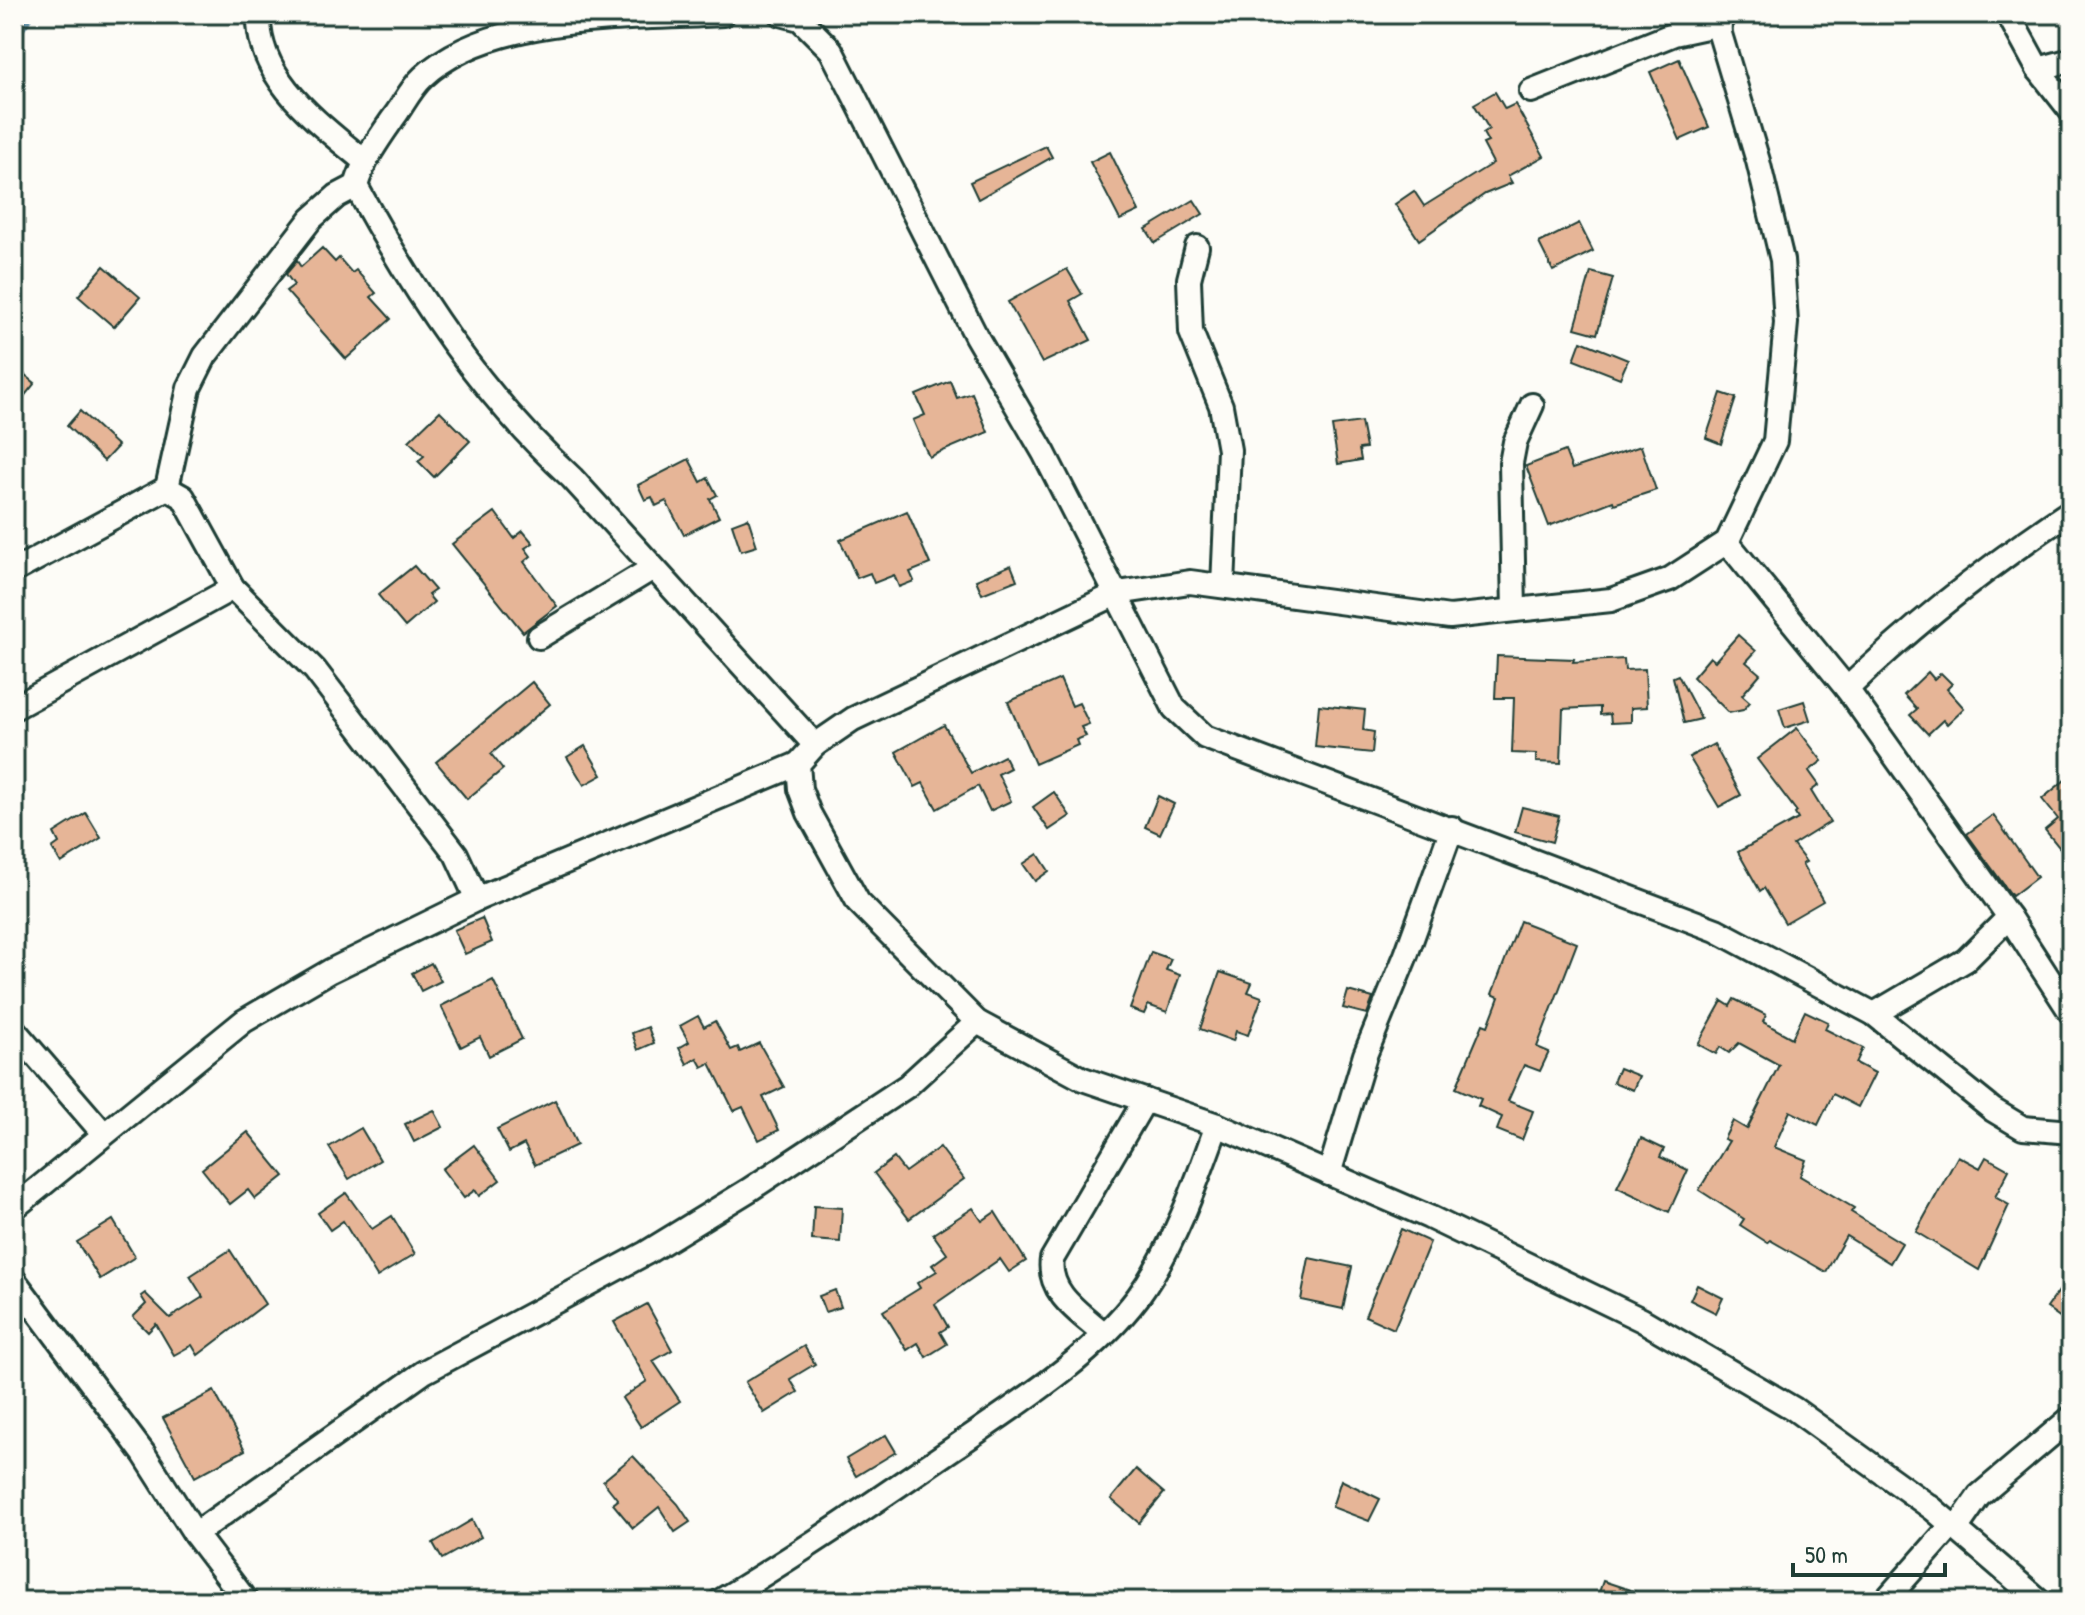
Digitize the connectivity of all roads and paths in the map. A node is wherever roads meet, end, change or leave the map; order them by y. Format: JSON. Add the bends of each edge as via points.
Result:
{"nodes":[{"id":1,"x":259,"y":14,"type":"edge"},
{"id":2,"x":723,"y":14,"type":"edge"},
{"id":3,"x":781,"y":14,"type":"edge"},
{"id":4,"x":2008,"y":14,"type":"edge"},
{"id":5,"x":1720,"y":19,"type":"edge"},
{"id":6,"x":532,"y":20,"type":"edge"},
{"id":7,"x":2071,"y":60,"type":"edge"},
{"id":8,"x":2038,"y":69,"type":"junction"},
{"id":9,"x":1531,"y":91,"type":"dead end"},
{"id":10,"x":2071,"y":111,"type":"edge"},
{"id":11,"x":364,"y":161,"type":"junction"},
{"id":12,"x":356,"y":186,"type":"junction"},
{"id":13,"x":1197,"y":247,"type":"dead end"},
{"id":14,"x":1532,"y":405,"type":"dead end"},
{"id":15,"x":167,"y":488,"type":"junction"},
{"id":16,"x":2071,"y":511,"type":"edge"},
{"id":17,"x":1727,"y":542,"type":"junction"},
{"id":18,"x":653,"y":568,"type":"junction"},
{"id":19,"x":14,"y":571,"type":"edge"},
{"id":20,"x":1223,"y":586,"type":"junction"},
{"id":21,"x":233,"y":588,"type":"junction"},
{"id":22,"x":1118,"y":593,"type":"junction"},
{"id":23,"x":1514,"y":610,"type":"junction"},
{"id":24,"x":539,"y":637,"type":"dead end"},
{"id":25,"x":1847,"y":689,"type":"junction"},
{"id":26,"x":14,"y":708,"type":"edge"},
{"id":27,"x":815,"y":745,"type":"junction"},
{"id":28,"x":798,"y":764,"type":"junction"},
{"id":29,"x":1452,"y":828,"type":"junction"},
{"id":30,"x":477,"y":899,"type":"junction"},
{"id":31,"x":2009,"y":917,"type":"junction"},
{"id":32,"x":2071,"y":1013,"type":"edge"},
{"id":33,"x":1874,"y":1014,"type":"junction"},
{"id":34,"x":977,"y":1022,"type":"junction"},
{"id":35,"x":14,"y":1030,"type":"edge"},
{"id":36,"x":1145,"y":1100,"type":"junction"},
{"id":37,"x":1217,"y":1125,"type":"junction"},
{"id":38,"x":2071,"y":1132,"type":"edge"},
{"id":39,"x":103,"y":1133,"type":"junction"},
{"id":40,"x":1329,"y":1174,"type":"junction"},
{"id":41,"x":14,"y":1208,"type":"edge"},
{"id":42,"x":14,"y":1280,"type":"edge"},
{"id":43,"x":1103,"y":1333,"type":"junction"},
{"id":44,"x":2071,"y":1418,"type":"edge"},
{"id":45,"x":1954,"y":1527,"type":"junction"},
{"id":46,"x":195,"y":1534,"type":"junction"},
{"id":47,"x":246,"y":1601,"type":"edge"},
{"id":48,"x":720,"y":1601,"type":"edge"},
{"id":49,"x":1885,"y":1601,"type":"edge"},
{"id":50,"x":2040,"y":1601,"type":"edge"}],
"edges":[{"from":1,"to":11,"type":"street","via":[[264,53],[299,107]]},
{"from":2,"to":6,"type":"street"},
{"from":3,"to":22,"type":"street","via":[[800,19],[831,50],[976,336]]},
{"from":4,"to":8,"type":"street"},
{"from":5,"to":9,"type":"street"},
{"from":5,"to":17,"type":"street","via":[[1782,260],[1786,323],[1775,441]]},
{"from":6,"to":11,"type":"street","via":[[472,46],[422,77]]},
{"from":7,"to":8,"type":"street"},
{"from":8,"to":10,"type":"street"},
{"from":11,"to":12,"type":"street"},
{"from":12,"to":15,"type":"street","via":[[311,219],[205,356],[189,388]]},
{"from":12,"to":18,"type":"street","via":[[393,254],[465,362]]},
{"from":13,"to":20,"type":"street","via":[[1189,279],[1191,332],[1221,406],[1229,450]]},
{"from":14,"to":23,"type":"street","via":[[1511,463]]},
{"from":15,"to":19,"type":"street"},
{"from":15,"to":21,"type":"street","via":[[183,497]]},
{"from":16,"to":25,"type":"street","via":[[1901,636]]},
{"from":17,"to":23,"type":"street","via":[[1670,579],[1611,600]]},
{"from":17,"to":25,"type":"street"},
{"from":18,"to":24,"type":"street"},
{"from":18,"to":27,"type":"street"},
{"from":20,"to":22,"type":"street","via":[[1190,582]]},
{"from":20,"to":23,"type":"street","via":[[1450,617]]},
{"from":21,"to":26,"type":"street"},
{"from":21,"to":30,"type":"street","via":[[315,670],[456,854]]},
{"from":22,"to":27,"type":"street","via":[[853,719]]},
{"from":22,"to":29,"type":"street","via":[[1174,708],[1205,737]]},
{"from":25,"to":31,"type":"street"},
{"from":27,"to":28,"type":"street"},
{"from":28,"to":30,"type":"street"},
{"from":28,"to":34,"type":"street","via":[[809,813],[858,902]]},
{"from":29,"to":33,"type":"street","via":[[1716,930]]},
{"from":29,"to":40,"type":"street","via":[[1365,1055]]},
{"from":30,"to":39,"type":"street","via":[[330,971],[244,1021]]},
{"from":31,"to":32,"type":"street"},
{"from":31,"to":33,"type":"street","via":[[1966,960]]},
{"from":33,"to":38,"type":"street","via":[[2023,1128]]},
{"from":34,"to":36,"type":"street","via":[[1083,1079]]},
{"from":34,"to":46,"type":"street","via":[[907,1086],[762,1182],[646,1253],[424,1372]]},
{"from":35,"to":39,"type":"street"},
{"from":36,"to":37,"type":"street"},
{"from":36,"to":43,"type":"street","via":[[1052,1259],[1061,1296]]},
{"from":37,"to":40,"type":"street"},
{"from":37,"to":43,"type":"street","via":[[1194,1188],[1152,1274],[1138,1298]]},
{"from":39,"to":41,"type":"street"},
{"from":40,"to":45,"type":"street","via":[[1553,1274],[1642,1320],[1794,1409]]},
{"from":42,"to":46,"type":"street","via":[[144,1454]]},
{"from":43,"to":48,"type":"street","via":[[1004,1413],[792,1559]]},
{"from":44,"to":45,"type":"street","via":[[1979,1496]]},
{"from":45,"to":49,"type":"street"},
{"from":45,"to":50,"type":"street"},
{"from":46,"to":47,"type":"street"}]}
